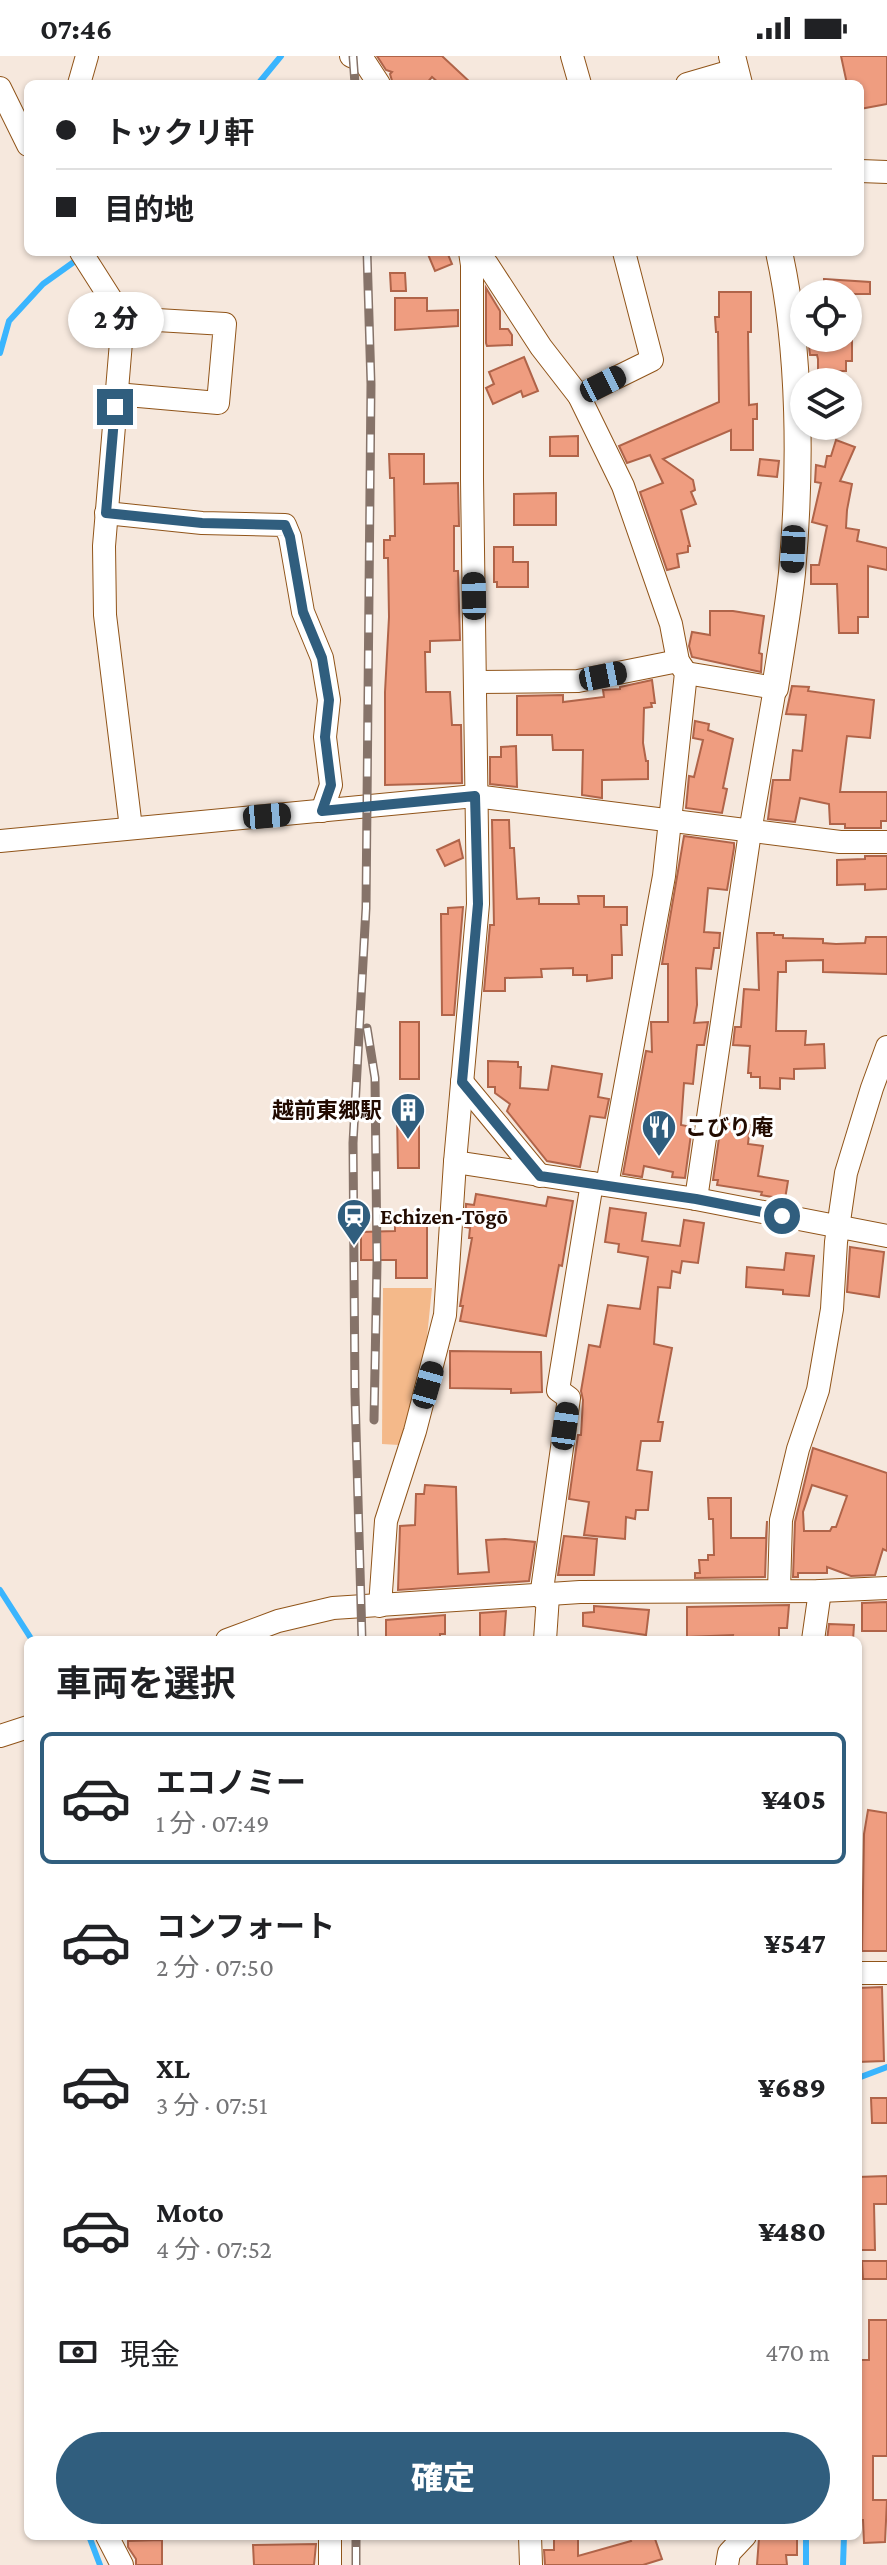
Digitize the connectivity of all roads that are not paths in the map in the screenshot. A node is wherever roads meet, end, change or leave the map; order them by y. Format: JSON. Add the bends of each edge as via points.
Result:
{"nodes":[{"id":1,"x":87,"y":56,"type":"edge"},
{"id":2,"x":351,"y":56,"type":"edge"},
{"id":3,"x":572,"y":56,"type":"edge"},
{"id":4,"x":735,"y":70,"type":"edge"},
{"id":5,"x":80,"y":80,"type":"edge"},
{"id":6,"x":376,"y":80,"type":"edge"},
{"id":7,"x":579,"y":80,"type":"edge"},
{"id":8,"x":701,"y":80,"type":"edge"},
{"id":9,"x":0,"y":88,"type":"edge"},
{"id":10,"x":24,"y":137,"type":"edge"},
{"id":11,"x":864,"y":171,"type":"edge"},
{"id":12,"x":887,"y":172,"type":"edge"},
{"id":13,"x":625,"y":256,"type":"edge"},
{"id":14,"x":780,"y":256,"type":"edge"},
{"id":15,"x":84,"y":257,"type":"edge"},
{"id":16,"x":471,"y":259,"type":"edge"},
{"id":17,"x":123,"y":318,"type":"junction"},
{"id":18,"x":116,"y":394,"type":"junction"},
{"id":19,"x":579,"y":396,"type":"junction"},
{"id":20,"x":106,"y":513,"type":"junction"},
{"id":21,"x":682,"y":667,"type":"junction"},
{"id":22,"x":476,"y":682,"type":"junction"},
{"id":23,"x":775,"y":688,"type":"junction"},
{"id":24,"x":475,"y":796,"type":"junction"},
{"id":25,"x":322,"y":811,"type":"junction"},
{"id":26,"x":669,"y":821,"type":"junction"},
{"id":27,"x":131,"y":828,"type":"junction"},
{"id":28,"x":750,"y":832,"type":"junction"},
{"id":29,"x":0,"y":841,"type":"edge"},
{"id":30,"x":887,"y":842,"type":"edge"},
{"id":31,"x":887,"y":1047,"type":"edge"},
{"id":32,"x":462,"y":1082,"type":"junction"},
{"id":33,"x":455,"y":1162,"type":"junction"},
{"id":34,"x":540,"y":1176,"type":"junction"},
{"id":35,"x":599,"y":1184,"type":"junction"},
{"id":36,"x":696,"y":1199,"type":"junction"},
{"id":37,"x":839,"y":1227,"type":"junction"},
{"id":38,"x":887,"y":1236,"type":"edge"},
{"id":39,"x":887,"y":1588,"type":"edge"},
{"id":40,"x":779,"y":1591,"type":"junction"},
{"id":41,"x":820,"y":1591,"type":"junction"},
{"id":42,"x":544,"y":1596,"type":"junction"},
{"id":43,"x":380,"y":1606,"type":"junction"},
{"id":44,"x":279,"y":1630,"type":"edge"},
{"id":45,"x":248,"y":1636,"type":"edge"},
{"id":46,"x":545,"y":1636,"type":"edge"},
{"id":47,"x":814,"y":1636,"type":"edge"},
{"id":48,"x":24,"y":1728,"type":"edge"},
{"id":49,"x":0,"y":1736,"type":"edge"},
{"id":50,"x":862,"y":1973,"type":"edge"},
{"id":51,"x":887,"y":1973,"type":"edge"},
{"id":52,"x":109,"y":2540,"type":"edge"},
{"id":53,"x":330,"y":2540,"type":"edge"},
{"id":54,"x":530,"y":2540,"type":"edge"},
{"id":55,"x":741,"y":2540,"type":"edge"},
{"id":56,"x":122,"y":2565,"type":"edge"},
{"id":57,"x":330,"y":2565,"type":"edge"},
{"id":58,"x":531,"y":2565,"type":"edge"},
{"id":59,"x":727,"y":2565,"type":"edge"}],
"edges":[{"from":1,"to":5,"type":"street"},
{"from":2,"to":6,"type":"street","via":[[364,61]]},
{"from":3,"to":7,"type":"street"},
{"from":4,"to":8,"type":"street"},
{"from":9,"to":10,"type":"street"},
{"from":11,"to":12,"type":"street"},
{"from":13,"to":19,"type":"street","via":[[652,360]]},
{"from":14,"to":23,"type":"street","via":[[794,361],[797,473],[792,574]]},
{"from":15,"to":17,"type":"street"},
{"from":16,"to":19,"type":"street","via":[[487,264]]},
{"from":16,"to":22,"type":"street"},
{"from":17,"to":18,"type":"street"},
{"from":17,"to":18,"type":"street","via":[[225,324],[218,403]]},
{"from":18,"to":20,"type":"street"},
{"from":19,"to":21,"type":"street","via":[[623,486]]},
{"from":20,"to":25,"type":"street","via":[[285,525],[329,700],[325,737],[331,785]]},
{"from":20,"to":27,"type":"street","via":[[105,615]]},
{"from":21,"to":22,"type":"street","via":[[578,681]]},
{"from":21,"to":23,"type":"street"},
{"from":21,"to":26,"type":"street"},
{"from":22,"to":24,"type":"street"},
{"from":23,"to":28,"type":"street"},
{"from":24,"to":25,"type":"street"},
{"from":24,"to":26,"type":"street"},
{"from":24,"to":32,"type":"street","via":[[478,904]]},
{"from":25,"to":27,"type":"street"},
{"from":26,"to":28,"type":"street"},
{"from":26,"to":35,"type":"street","via":[[664,876]]},
{"from":27,"to":29,"type":"street"},
{"from":28,"to":30,"type":"street"},
{"from":28,"to":36,"type":"street"},
{"from":31,"to":37,"type":"street","via":[[846,1173]]},
{"from":32,"to":33,"type":"street"},
{"from":32,"to":34,"type":"street"},
{"from":33,"to":34,"type":"street"},
{"from":33,"to":43,"type":"street","via":[[445,1315],[386,1521]]},
{"from":34,"to":35,"type":"street"},
{"from":35,"to":36,"type":"street"},
{"from":35,"to":42,"type":"street","via":[[558,1390],[569,1398]]},
{"from":36,"to":37,"type":"street"},
{"from":37,"to":38,"type":"street"},
{"from":37,"to":40,"type":"street","via":[[818,1390],[781,1520]]},
{"from":39,"to":41,"type":"street"},
{"from":40,"to":41,"type":"street"},
{"from":40,"to":42,"type":"street"},
{"from":41,"to":47,"type":"street"},
{"from":42,"to":43,"type":"street"},
{"from":42,"to":46,"type":"street"},
{"from":43,"to":44,"type":"street","via":[[333,1608]]},
{"from":44,"to":45,"type":"street"},
{"from":48,"to":49,"type":"street"},
{"from":50,"to":51,"type":"street"},
{"from":52,"to":56,"type":"street"},
{"from":53,"to":57,"type":"street"},
{"from":54,"to":58,"type":"street"},
{"from":55,"to":59,"type":"street","via":[[729,2553]]}]}
